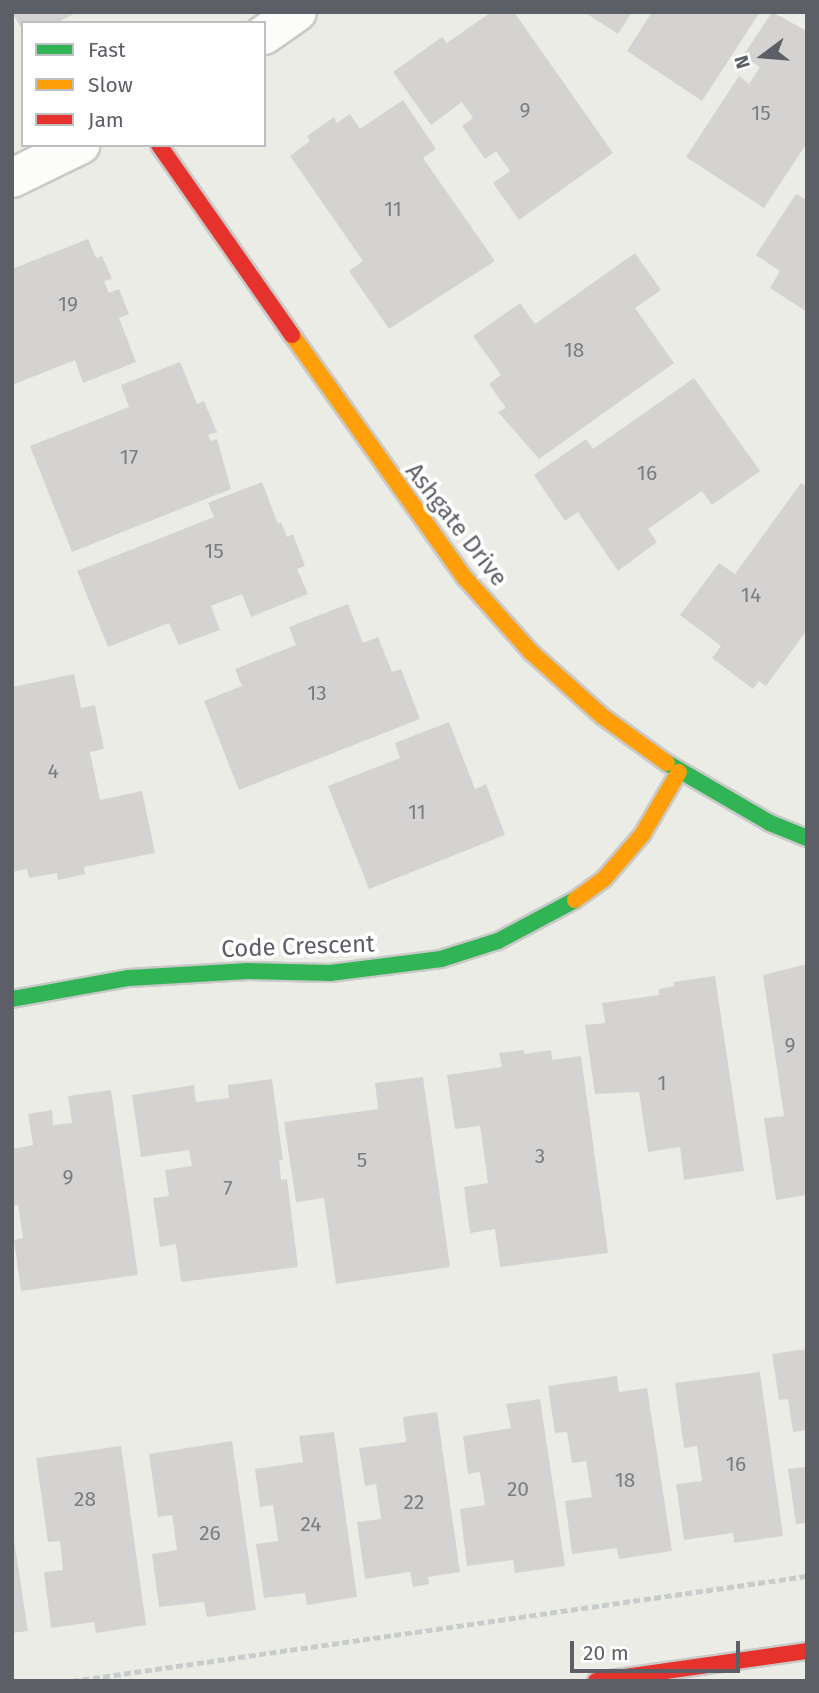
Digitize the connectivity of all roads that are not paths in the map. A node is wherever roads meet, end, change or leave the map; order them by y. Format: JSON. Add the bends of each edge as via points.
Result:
{"nodes":[{"id":1,"x":297,"y":12,"type":"edge"},
{"id":2,"x":266,"y":34,"type":"edge"},
{"id":3,"x":75,"y":147,"type":"edge"},
{"id":4,"x":160,"y":147,"type":"edge"},
{"id":5,"x":12,"y":178,"type":"edge"},
{"id":6,"x":680,"y":772,"type":"junction"},
{"id":7,"x":807,"y":838,"type":"edge"},
{"id":8,"x":12,"y":999,"type":"edge"},
{"id":9,"x":807,"y":1651,"type":"edge"},
{"id":10,"x":596,"y":1681,"type":"edge"}],
"edges":[{"from":1,"to":2,"type":"street"},
{"from":3,"to":5,"type":"street"},
{"from":4,"to":6,"type":"street","name":"Ashgate Drive","via":[[465,578],[561,680]]},
{"from":6,"to":7,"type":"street","name":"Ashgate Drive","via":[[770,823]]},
{"from":6,"to":8,"type":"street","name":"Code Crescent","via":[[642,835],[604,879],[558,912],[498,941],[441,959],[391,967],[330,973],[248,971],[141,977]]},
{"from":9,"to":10,"type":"street"}]}
